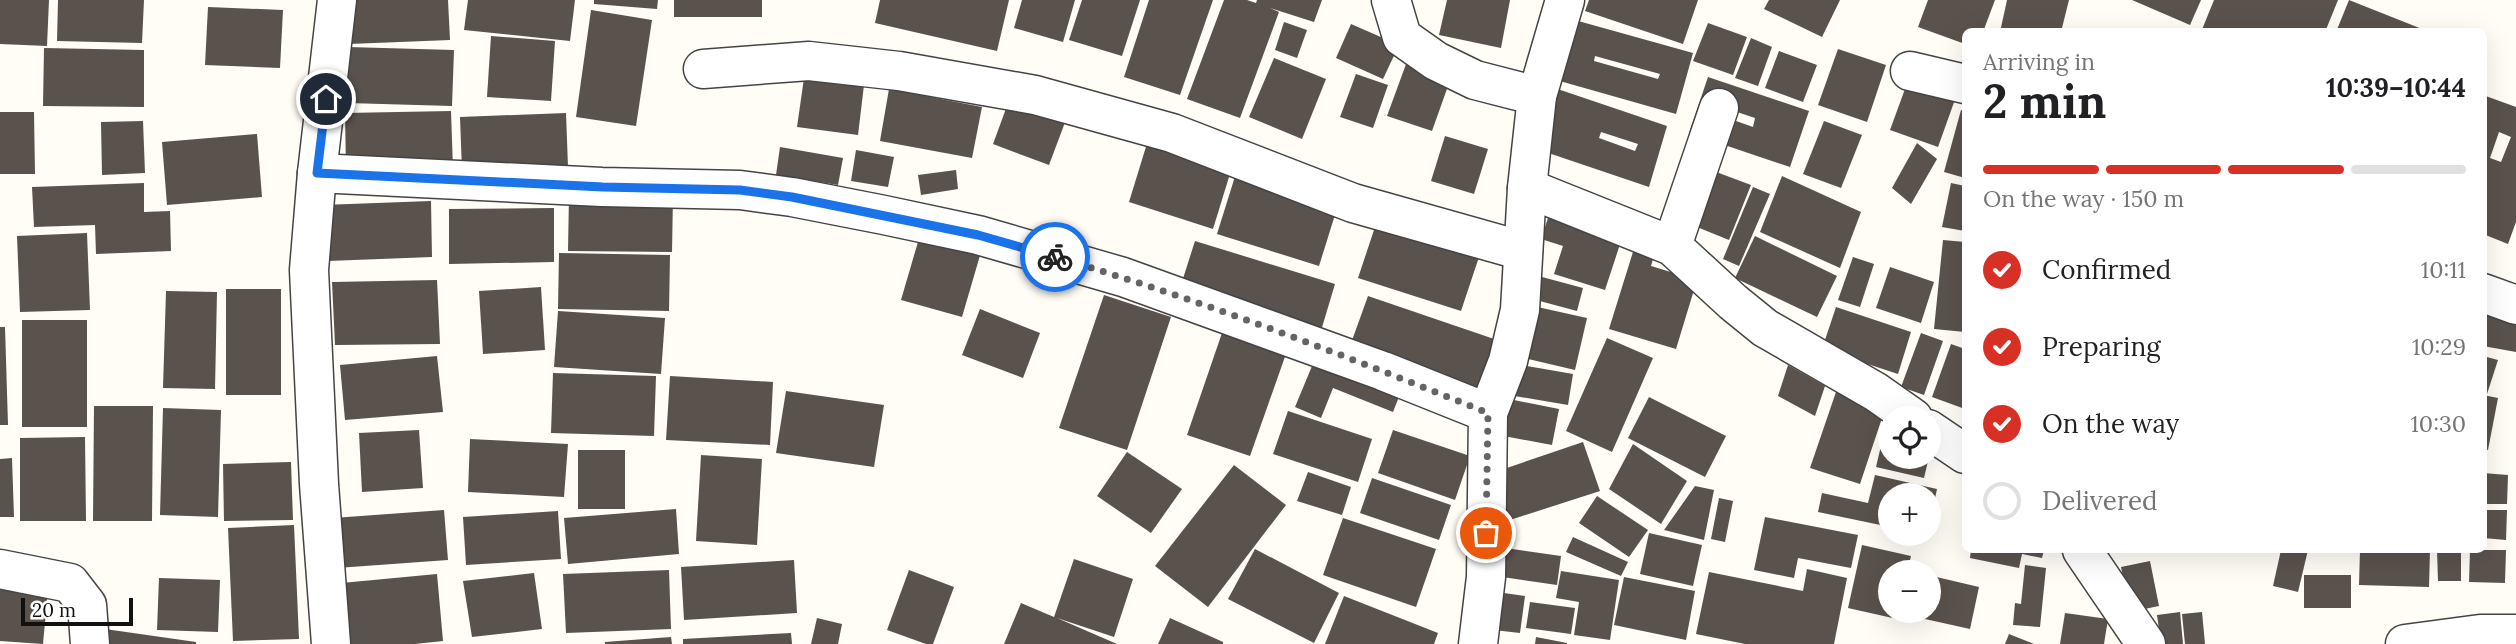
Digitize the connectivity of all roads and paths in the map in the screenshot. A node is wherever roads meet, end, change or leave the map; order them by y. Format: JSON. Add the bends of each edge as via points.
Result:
{"nodes":[{"id":1,"x":337,"y":0,"type":"edge"},
{"id":2,"x":1391,"y":0,"type":"edge"},
{"id":3,"x":1565,"y":0,"type":"edge"},
{"id":4,"x":703,"y":69,"type":"dead end"},
{"id":5,"x":1910,"y":71,"type":"dead end"},
{"id":6,"x":1962,"y":83,"type":"edge"},
{"id":7,"x":1537,"y":96,"type":"junction"},
{"id":8,"x":1719,"y":108,"type":"dead end"},
{"id":9,"x":317,"y":173,"type":"junction"},
{"id":10,"x":1527,"y":188,"type":"junction"},
{"id":11,"x":1672,"y":246,"type":"junction"},
{"id":12,"x":1523,"y":251,"type":"junction"},
{"id":13,"x":2487,"y":294,"type":"edge"},
{"id":14,"x":2516,"y":305,"type":"edge"},
{"id":15,"x":1895,"y":406,"type":"edge"},
{"id":16,"x":1488,"y":413,"type":"junction"},
{"id":17,"x":1941,"y":438,"type":"edge"},
{"id":18,"x":1962,"y":452,"type":"edge"},
{"id":19,"x":2084,"y":553,"type":"edge"},
{"id":20,"x":0,"y":569,"type":"edge"},
{"id":21,"x":2516,"y":634,"type":"edge"},
{"id":22,"x":90,"y":644,"type":"edge"},
{"id":23,"x":331,"y":644,"type":"edge"},
{"id":24,"x":1478,"y":644,"type":"edge"},
{"id":25,"x":2146,"y":644,"type":"edge"},
{"id":26,"x":2405,"y":644,"type":"edge"}],
"edges":[{"from":1,"to":9,"type":"street"},
{"from":2,"to":7,"type":"street","via":[[1402,37],[1436,61],[1475,80]]},
{"from":3,"to":7,"type":"street"},
{"from":4,"to":12,"type":"street","via":[[809,61],[900,71],[1035,95],[1172,133],[1353,202]]},
{"from":5,"to":6,"type":"street"},
{"from":7,"to":10,"type":"street"},
{"from":8,"to":11,"type":"street"},
{"from":9,"to":16,"type":"street","via":[[740,190],[845,207],[978,235],[1123,277]]},
{"from":9,"to":23,"type":"street","via":[[309,270]]},
{"from":10,"to":11,"type":"street"},
{"from":10,"to":12,"type":"street"},
{"from":11,"to":15,"type":"street","via":[[1765,328]]},
{"from":12,"to":16,"type":"street","via":[[1520,310],[1508,361]]},
{"from":13,"to":14,"type":"street"},
{"from":16,"to":24,"type":"street","via":[[1486,577]]},
{"from":17,"to":18,"type":"street"},
{"from":19,"to":25,"type":"street"},
{"from":20,"to":22,"type":"street","via":[[70,583],[87,605]]},
{"from":21,"to":26,"type":"street"}]}
